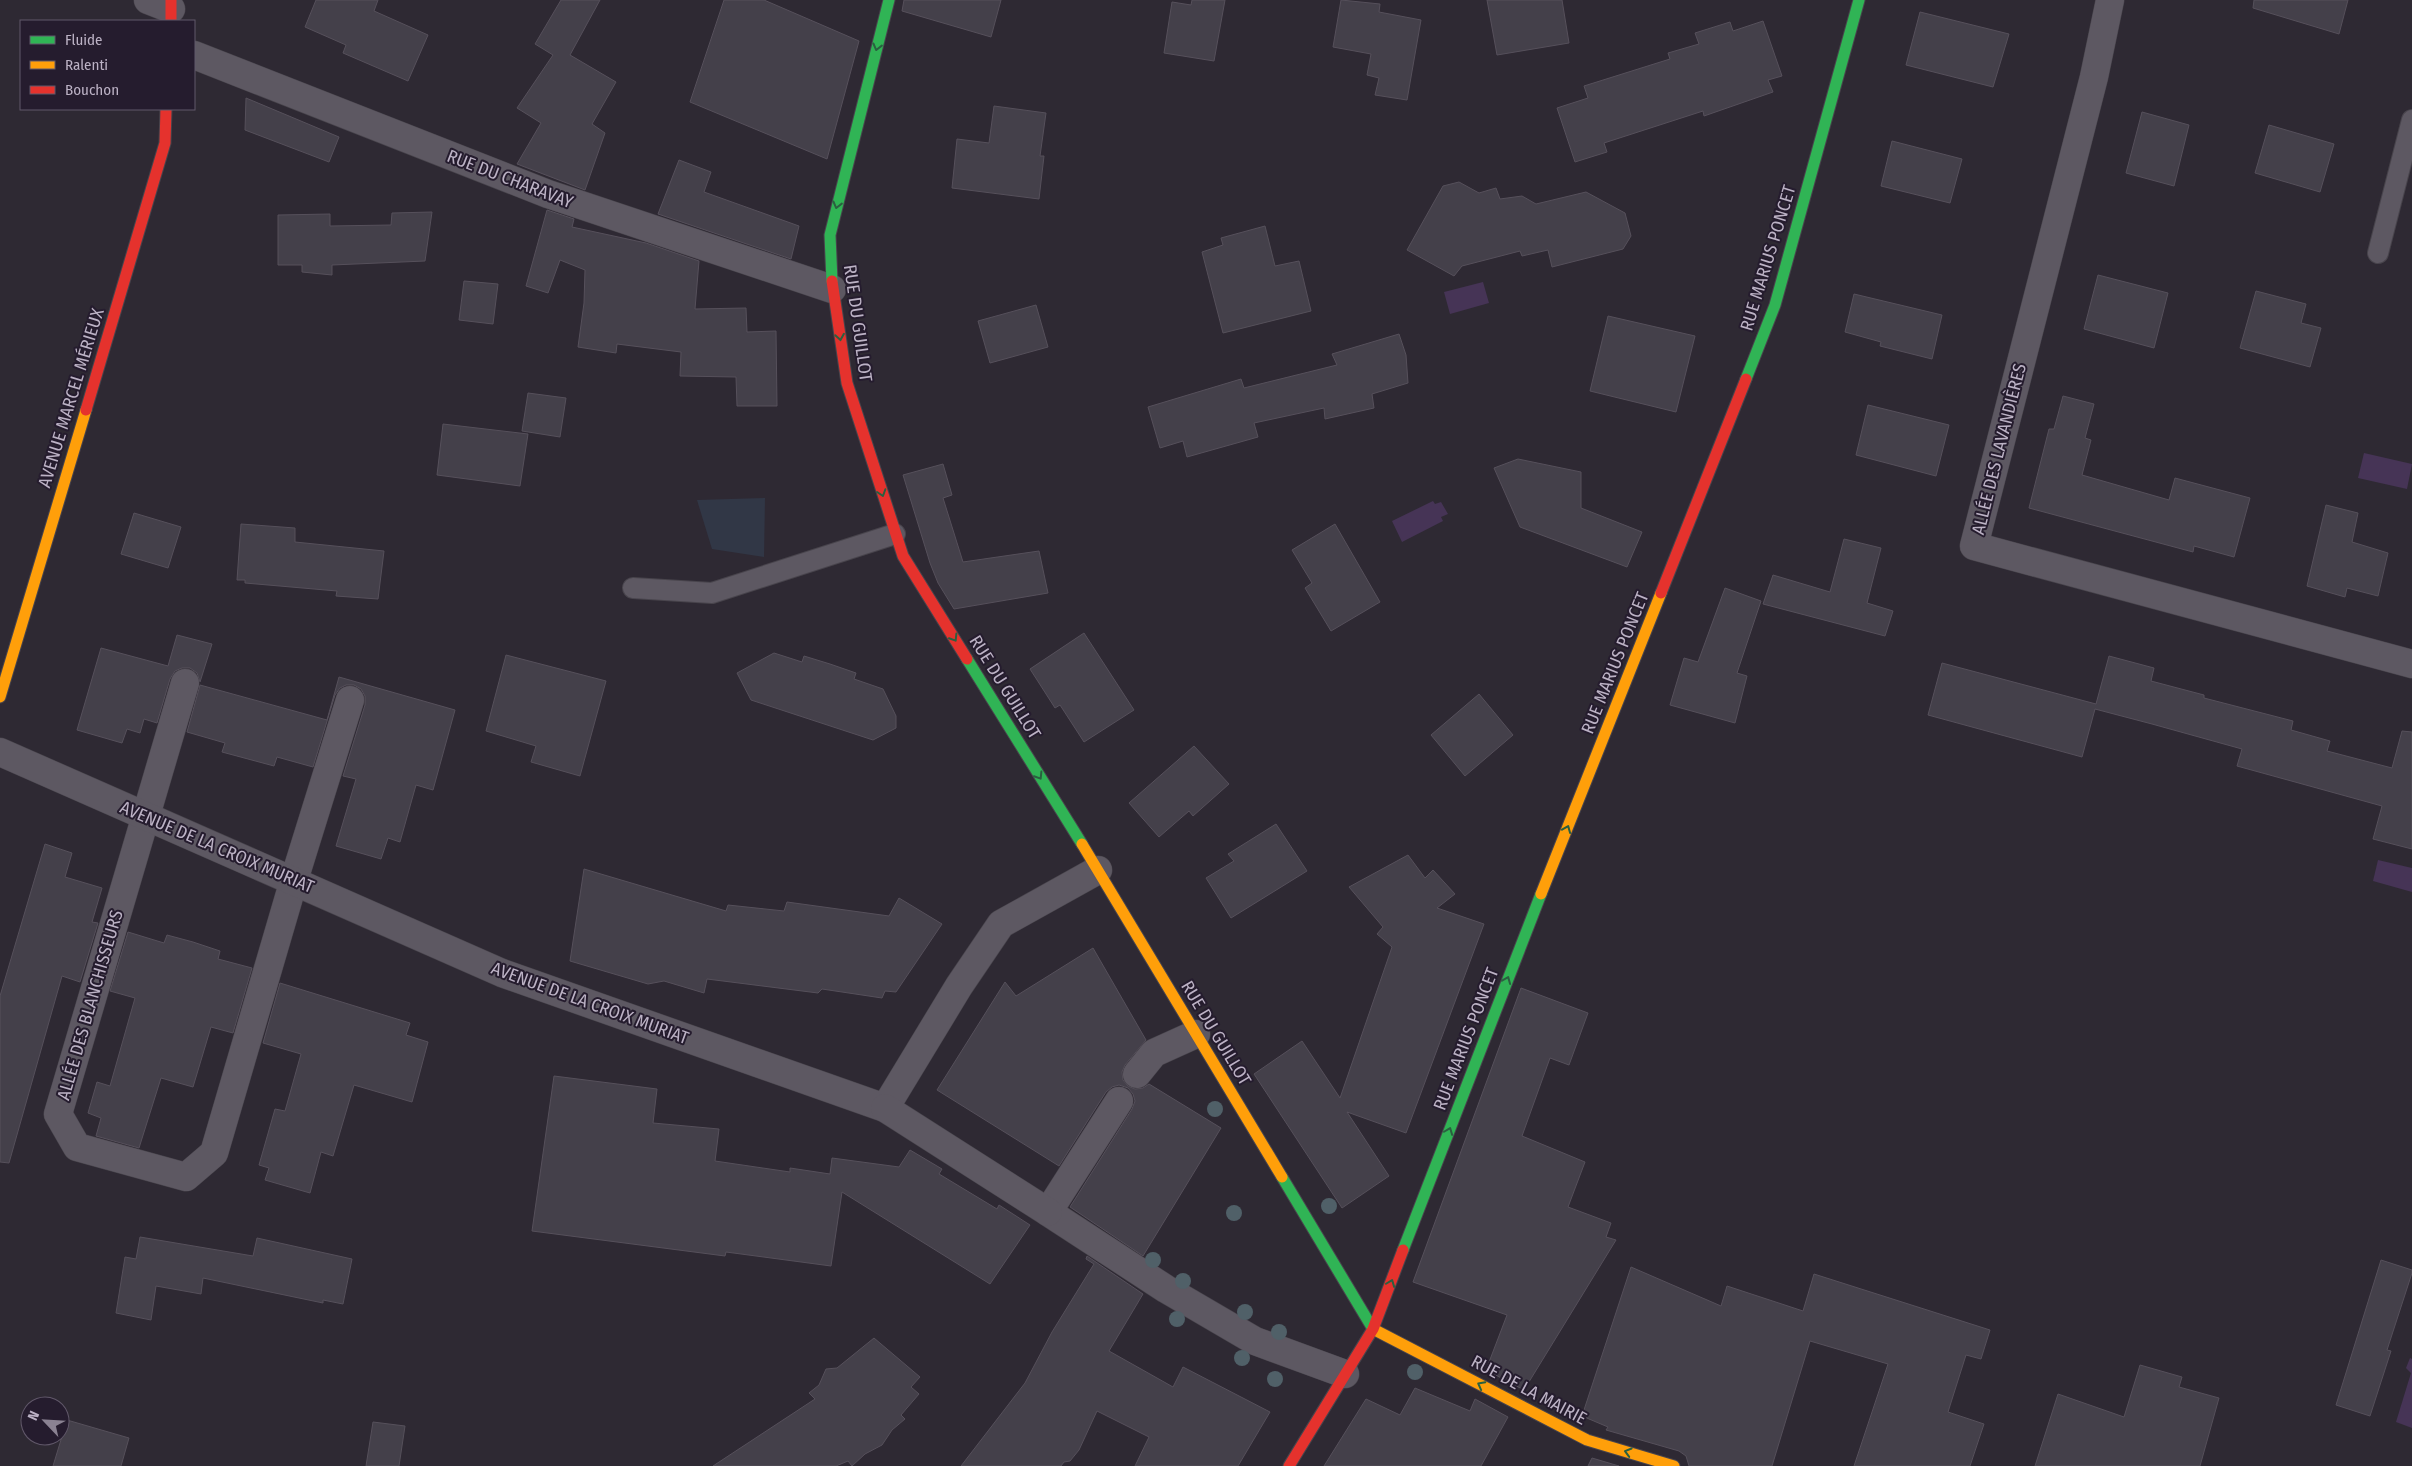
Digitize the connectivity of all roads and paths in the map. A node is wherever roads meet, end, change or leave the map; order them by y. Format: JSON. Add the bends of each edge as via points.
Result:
{"nodes":[{"id":1,"x":889,"y":0,"type":"edge"},
{"id":2,"x":1859,"y":0,"type":"edge"},
{"id":3,"x":2110,"y":0,"type":"edge"},
{"id":4,"x":195,"y":55,"type":"edge"},
{"id":5,"x":166,"y":110,"type":"edge"},
{"id":6,"x":2412,"y":120,"type":"edge"},
{"id":7,"x":2378,"y":253,"type":"dead end"},
{"id":8,"x":832,"y":289,"type":"junction"},
{"id":9,"x":895,"y":534,"type":"junction"},
{"id":10,"x":633,"y":588,"type":"dead end"},
{"id":11,"x":2412,"y":664,"type":"edge"},
{"id":12,"x":185,"y":683,"type":"dead end"},
{"id":13,"x":0,"y":697,"type":"edge"},
{"id":14,"x":350,"y":700,"type":"dead end"},
{"id":15,"x":0,"y":752,"type":"edge"},
{"id":16,"x":145,"y":817,"type":"junction"},
{"id":17,"x":1098,"y":870,"type":"junction"},
{"id":18,"x":294,"y":880,"type":"junction"},
{"id":19,"x":1196,"y":1034,"type":"junction"},
{"id":20,"x":1137,"y":1074,"type":"dead end"},
{"id":21,"x":1119,"y":1101,"type":"dead end"},
{"id":22,"x":886,"y":1108,"type":"junction"},
{"id":23,"x":1048,"y":1212,"type":"junction"},
{"id":24,"x":1373,"y":1328,"type":"junction"},
{"id":25,"x":1345,"y":1374,"type":"junction"},
{"id":26,"x":1289,"y":1466,"type":"edge"},
{"id":27,"x":1674,"y":1466,"type":"edge"}],
"edges":[{"from":1,"to":8,"type":"street","name":"RUE DU GUILLOT","one_way":true,"via":[[830,235]]},
{"from":24,"to":2,"type":"street","name":"RUE MARIUS PONCET","one_way":true,"via":[[1498,1003],[1776,305]]},
{"from":3,"to":11,"type":"street","name":"ALLÉE DES LAVANDIÈRES","via":[[2094,77],[1974,546]]},
{"from":4,"to":8,"type":"street","name":"RUE DU CHARAVAY","via":[[548,194]]},
{"from":5,"to":13,"type":"street","name":"AVENUE MARCEL MÉRIEUX","via":[[165,143]]},
{"from":6,"to":7,"type":"lane"},
{"from":8,"to":9,"type":"street","name":"RUE DU GUILLOT","one_way":true,"via":[[847,383]]},
{"from":9,"to":10,"type":"lane","via":[[712,593]]},
{"from":9,"to":17,"type":"street","name":"RUE DU GUILLOT","one_way":true,"via":[[902,556]]},
{"from":12,"to":16,"type":"street"},
{"from":14,"to":18,"type":"street"},
{"from":15,"to":16,"type":"street","name":"AVENUE DE LA CROIX MURIAT"},
{"from":16,"to":18,"type":"street","name":"AVENUE DE LA CROIX MURIAT"},
{"from":16,"to":18,"type":"street","name":"ALLÉE DES BLANCHISSEURS","via":[[58,1114],[78,1147],[186,1177],[214,1153]]},
{"from":17,"to":19,"type":"street","name":"RUE DU GUILLOT"},
{"from":17,"to":22,"type":"street","via":[[1001,924],[954,994]]},
{"from":18,"to":22,"type":"street","name":"AVENUE DE LA CROIX MURIAT","via":[[502,973]]},
{"from":19,"to":20,"type":"street","via":[[1154,1052]]},
{"from":19,"to":24,"type":"street","name":"RUE DU GUILLOT"},
{"from":21,"to":23,"type":"street"},
{"from":22,"to":23,"type":"street","name":"AVENUE DE LA CROIX MURIAT"},
{"from":23,"to":25,"type":"street","name":"AVENUE DE LA CROIX MURIAT","via":[[1166,1289],[1255,1341]]},
{"from":24,"to":25,"type":"street","name":"RUE MARIUS PONCET"},
{"from":27,"to":24,"type":"street","name":"RUE DE LA MAIRIE","one_way":true,"via":[[1587,1440]]},
{"from":25,"to":26,"type":"street","name":"RUE MARIUS PONCET"}]}
